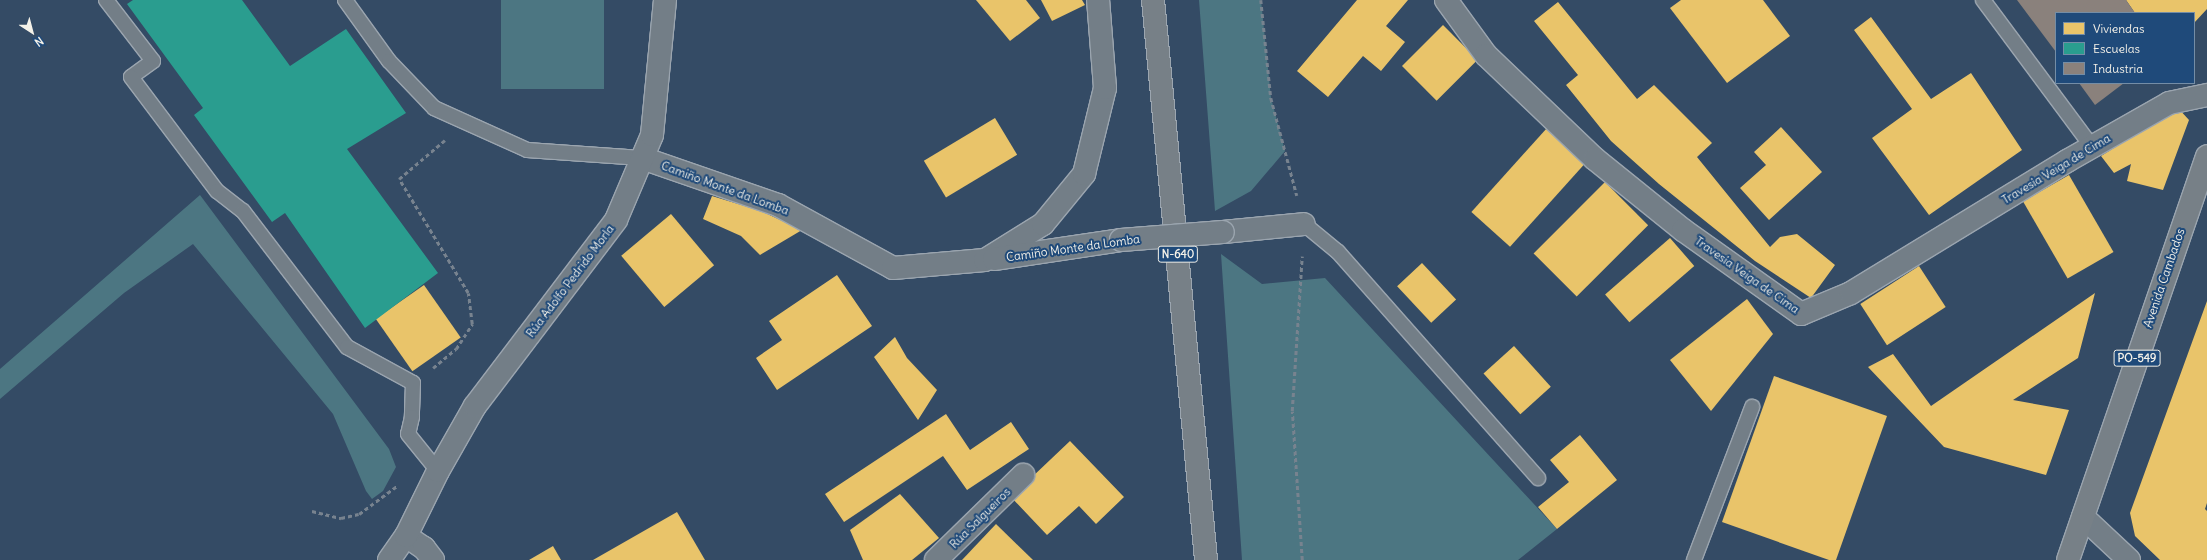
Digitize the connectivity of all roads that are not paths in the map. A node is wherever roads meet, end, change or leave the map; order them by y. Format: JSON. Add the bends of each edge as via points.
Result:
{"nodes":[{"id":1,"x":106,"y":0,"type":"edge"},
{"id":2,"x":345,"y":0,"type":"edge"},
{"id":3,"x":665,"y":0,"type":"edge"},
{"id":4,"x":1098,"y":0,"type":"edge"},
{"id":5,"x":1154,"y":0,"type":"edge"},
{"id":6,"x":1446,"y":0,"type":"edge"},
{"id":7,"x":1983,"y":0,"type":"edge"},
{"id":8,"x":2207,"y":95,"type":"edge"},
{"id":9,"x":2092,"y":147,"type":"junction"},
{"id":10,"x":2207,"y":156,"type":"edge"},
{"id":11,"x":642,"y":158,"type":"junction"},
{"id":12,"x":1304,"y":224,"type":"joint"},
{"id":13,"x":985,"y":260,"type":"junction"},
{"id":14,"x":1752,"y":407,"type":"dead end"},
{"id":15,"x":438,"y":471,"type":"junction"},
{"id":16,"x":1023,"y":475,"type":"dead end"},
{"id":17,"x":1538,"y":478,"type":"dead end"},
{"id":18,"x":2083,"y":517,"type":"junction"},
{"id":19,"x":406,"y":536,"type":"junction"},
{"id":20,"x":389,"y":560,"type":"edge"},
{"id":21,"x":433,"y":560,"type":"edge"},
{"id":22,"x":936,"y":560,"type":"edge"},
{"id":23,"x":1206,"y":560,"type":"edge"},
{"id":24,"x":1694,"y":560,"type":"edge"},
{"id":25,"x":2068,"y":560,"type":"edge"},
{"id":26,"x":2129,"y":560,"type":"edge"}],
"edges":[{"from":1,"to":15,"type":"lane","via":[[153,61],[131,76],[217,191],[243,211],[346,346],[413,383],[412,417],[408,434]]},
{"from":2,"to":11,"type":"lane","via":[[389,60],[434,108],[527,150]]},
{"from":3,"to":11,"type":"street","name":"Rúa Adolfo Pedrido Morla","via":[[652,135]]},
{"from":4,"to":13,"type":"street","name":"Camiño Monte da Lomba","via":[[1105,88],[1084,174],[1043,224]]},
{"from":5,"to":23,"type":"main road","number":"N-640"},
{"from":6,"to":9,"type":"street","name":"Travesía Veiga de Cima","via":[[1486,55],[1595,159],[1683,230],[1801,314],[1851,292]]},
{"from":7,"to":9,"type":"lane"},
{"from":8,"to":9,"type":"street","name":"Travesía Veiga de Cima","via":[[2169,103]]},
{"from":10,"to":18,"type":"main road","name":"Avenida Cambados","number":"PO-549"},
{"from":11,"to":13,"type":"street","name":"Camiño Monte da Lomba","via":[[778,205],[893,268]]},
{"from":11,"to":15,"type":"street","name":"Rúa Adolfo Pedrido Morla","via":[[616,220],[475,406]]},
{"from":12,"to":13,"type":"street","name":"Camiño Monte da Lomba","bridge":true,"via":[[1121,240]]},
{"from":12,"to":17,"type":"lane","via":[[1338,252]]},
{"from":14,"to":24,"type":"lane"},
{"from":15,"to":19,"type":"street","name":"Rúa Adolfo Pedrido Morla"},
{"from":16,"to":22,"type":"street","name":"Rúa Salgueiros"},
{"from":18,"to":25,"type":"main road","name":"Avenida Cambados","number":"PO-549"},
{"from":18,"to":26,"type":"street"},
{"from":19,"to":20,"type":"street","name":"Rúa Adolfo Pedrido Morla"},
{"from":19,"to":21,"type":"street","via":[[424,548]]}]}
